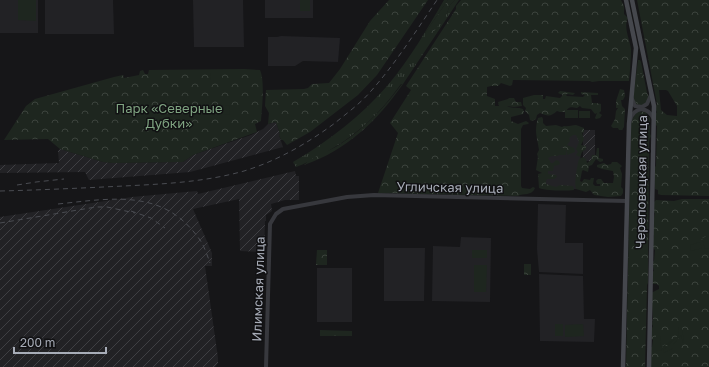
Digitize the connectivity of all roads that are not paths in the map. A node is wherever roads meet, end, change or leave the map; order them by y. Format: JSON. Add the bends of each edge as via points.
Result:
{"nodes":[{"id":1,"x":626,"y":0,"type":"edge"},
{"id":2,"x":632,"y":0,"type":"edge"},
{"id":3,"x":652,"y":94,"type":"junction"},
{"id":4,"x":631,"y":95,"type":"junction"},
{"id":5,"x":654,"y":120,"type":"junction"},
{"id":6,"x":629,"y":124,"type":"junction"},
{"id":7,"x":627,"y":201,"type":"junction"},
{"id":8,"x":276,"y":214,"type":"joint"},
{"id":9,"x":266,"y":367,"type":"edge"},
{"id":10,"x":623,"y":367,"type":"edge"},
{"id":11,"x":649,"y":367,"type":"edge"}],
"edges":[{"from":1,"to":4,"type":"main road","name":"Череповецкая улица","via":[[636,48]]},
{"from":2,"to":3,"type":"main road","name":"Череповецкая улица"},
{"from":3,"to":4,"type":"street","via":[[647,104],[642,107],[633,104]]},
{"from":3,"to":5,"type":"main road","name":"Череповецкая улица"},
{"from":4,"to":6,"type":"main road","name":"Череповецкая улица"},
{"from":5,"to":6,"type":"street","via":[[650,112],[640,110],[634,113]]},
{"from":5,"to":11,"type":"main road","name":"Череповецкая улица"},
{"from":6,"to":7,"type":"main road","name":"Череповецкая улица"},
{"from":7,"to":8,"type":"street","name":"Угличская улица","via":[[374,195],[288,208]]},
{"from":7,"to":10,"type":"main road","name":"Череповецкая улица"},
{"from":8,"to":9,"type":"street","name":"Илимская улица","via":[[270,230]]}]}
